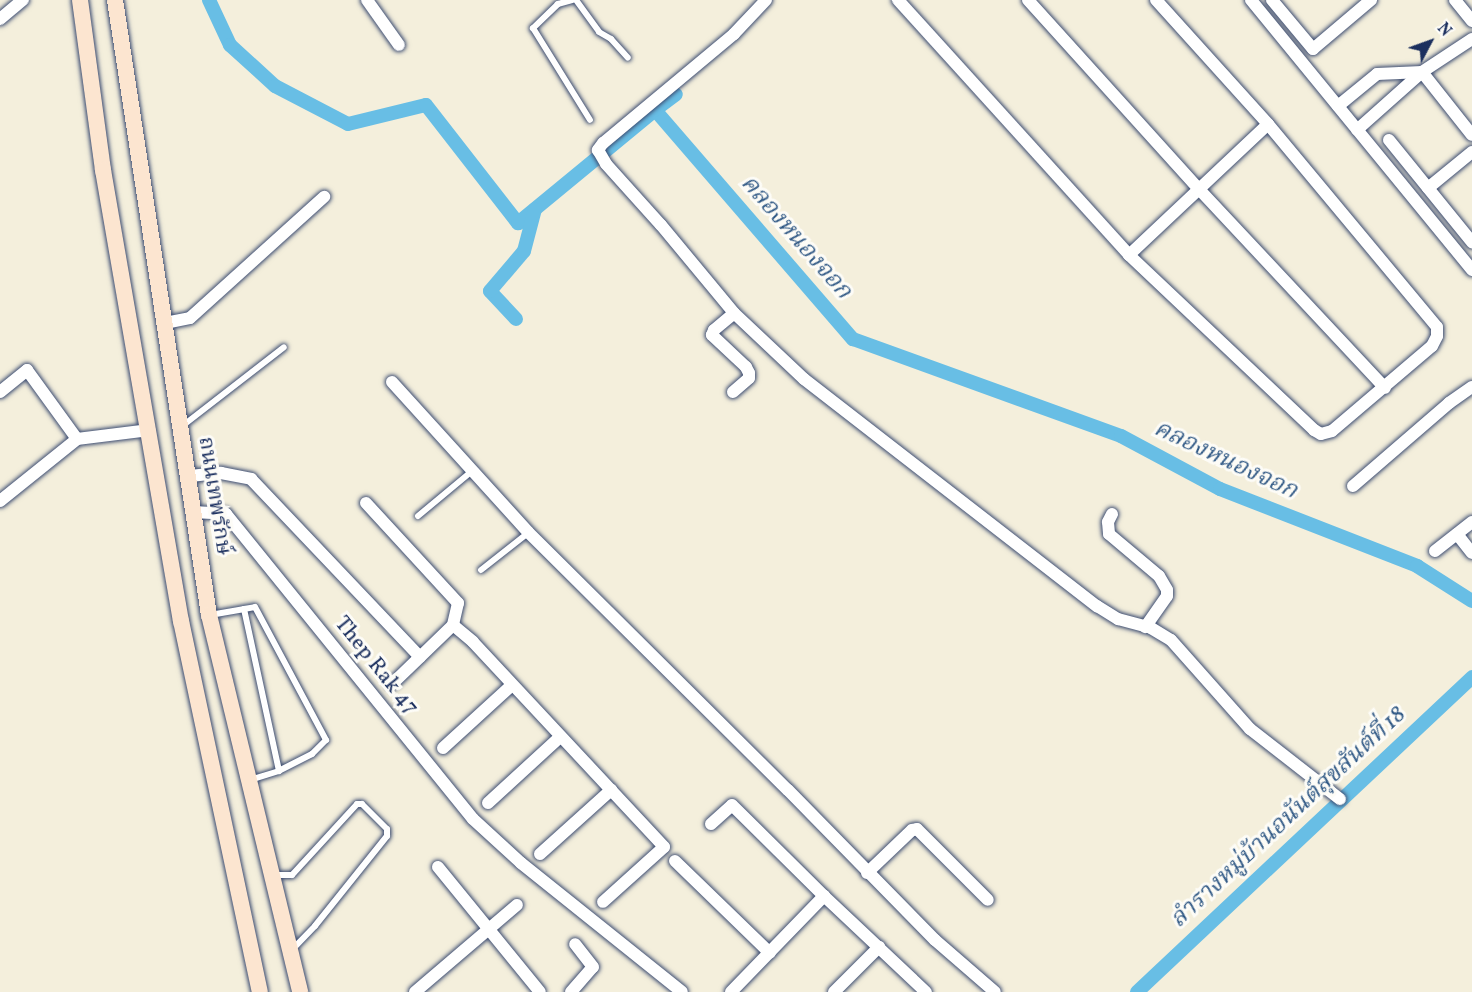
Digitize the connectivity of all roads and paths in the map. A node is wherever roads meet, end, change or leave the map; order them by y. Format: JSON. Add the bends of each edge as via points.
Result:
{"nodes":[{"id":1,"x":23,"y":0,"type":"edge"},
{"id":2,"x":80,"y":0,"type":"edge"},
{"id":3,"x":368,"y":0,"type":"edge"},
{"id":4,"x":574,"y":0,"type":"edge"},
{"id":5,"x":766,"y":0,"type":"edge"},
{"id":6,"x":898,"y":0,"type":"edge"},
{"id":7,"x":1028,"y":0,"type":"edge"},
{"id":8,"x":1156,"y":0,"type":"edge"},
{"id":9,"x":1251,"y":0,"type":"edge"},
{"id":10,"x":1272,"y":0,"type":"edge"},
{"id":11,"x":1455,"y":0,"type":"edge"},
{"id":12,"x":1368,"y":1,"type":"edge"},
{"id":13,"x":115,"y":3,"type":"edge"},
{"id":14,"x":0,"y":19,"type":"edge"},
{"id":15,"x":1472,"y":21,"type":"edge"},
{"id":16,"x":1472,"y":39,"type":"edge"},
{"id":17,"x":399,"y":45,"type":"dead end"},
{"id":18,"x":628,"y":58,"type":"dead end"},
{"id":19,"x":1422,"y":72,"type":"junction"},
{"id":20,"x":1338,"y":106,"type":"junction"},
{"id":21,"x":590,"y":120,"type":"dead end"},
{"id":22,"x":1268,"y":124,"type":"junction"},
{"id":23,"x":1357,"y":130,"type":"junction"},
{"id":24,"x":1472,"y":135,"type":"edge"},
{"id":25,"x":1389,"y":140,"type":"dead end"},
{"id":26,"x":1472,"y":152,"type":"edge"},
{"id":27,"x":1197,"y":187,"type":"junction"},
{"id":28,"x":1428,"y":188,"type":"junction"},
{"id":29,"x":324,"y":197,"type":"dead end"},
{"id":30,"x":1472,"y":242,"type":"edge"},
{"id":31,"x":1129,"y":255,"type":"junction"},
{"id":32,"x":1472,"y":270,"type":"edge"},
{"id":33,"x":734,"y":313,"type":"junction"},
{"id":34,"x":165,"y":323,"type":"junction"},
{"id":35,"x":284,"y":347,"type":"dead end"},
{"id":36,"x":392,"y":382,"type":"dead end"},
{"id":37,"x":1472,"y":387,"type":"edge"},
{"id":38,"x":1385,"y":388,"type":"junction"},
{"id":39,"x":0,"y":392,"type":"edge"},
{"id":40,"x":734,"y":392,"type":"dead end"},
{"id":41,"x":181,"y":428,"type":"junction"},
{"id":42,"x":149,"y":430,"type":"junction"},
{"id":43,"x":77,"y":439,"type":"junction"},
{"id":44,"x":471,"y":471,"type":"junction"},
{"id":45,"x":190,"y":476,"type":"junction"},
{"id":46,"x":1353,"y":486,"type":"dead end"},
{"id":47,"x":0,"y":501,"type":"edge"},
{"id":48,"x":366,"y":503,"type":"dead end"},
{"id":49,"x":193,"y":512,"type":"junction"},
{"id":50,"x":1112,"y":514,"type":"dead end"},
{"id":51,"x":418,"y":516,"type":"dead end"},
{"id":52,"x":1472,"y":522,"type":"edge"},
{"id":53,"x":528,"y":532,"type":"junction"},
{"id":54,"x":1457,"y":534,"type":"junction"},
{"id":55,"x":1435,"y":551,"type":"dead end"},
{"id":56,"x":1472,"y":553,"type":"edge"},
{"id":57,"x":481,"y":570,"type":"dead end"},
{"id":58,"x":244,"y":609,"type":"junction"},
{"id":59,"x":209,"y":615,"type":"junction"},
{"id":60,"x":453,"y":625,"type":"junction"},
{"id":61,"x":1145,"y":627,"type":"junction"},
{"id":62,"x":420,"y":657,"type":"junction"},
{"id":63,"x":392,"y":684,"type":"dead end"},
{"id":64,"x":512,"y":685,"type":"junction"},
{"id":65,"x":560,"y":737,"type":"junction"},
{"id":66,"x":442,"y":748,"type":"dead end"},
{"id":67,"x":279,"y":771,"type":"junction"},
{"id":68,"x":249,"y":780,"type":"junction"},
{"id":69,"x":611,"y":790,"type":"junction"},
{"id":70,"x":1340,"y":799,"type":"dead end"},
{"id":71,"x":488,"y":803,"type":"dead end"},
{"id":72,"x":711,"y":824,"type":"dead end"},
{"id":73,"x":540,"y":854,"type":"dead end"},
{"id":74,"x":675,"y":861,"type":"dead end"},
{"id":75,"x":438,"y":867,"type":"dead end"},
{"id":76,"x":867,"y":873,"type":"junction"},
{"id":77,"x":272,"y":875,"type":"junction"},
{"id":78,"x":824,"y":896,"type":"junction"},
{"id":79,"x":988,"y":900,"type":"dead end"},
{"id":80,"x":603,"y":902,"type":"dead end"},
{"id":81,"x":517,"y":905,"type":"dead end"},
{"id":82,"x":489,"y":929,"type":"junction"},
{"id":83,"x":575,"y":944,"type":"dead end"},
{"id":84,"x":879,"y":947,"type":"junction"},
{"id":85,"x":291,"y":951,"type":"junction"},
{"id":86,"x":770,"y":953,"type":"junction"},
{"id":87,"x":260,"y":992,"type":"edge"},
{"id":88,"x":300,"y":992,"type":"edge"},
{"id":89,"x":415,"y":992,"type":"edge"},
{"id":90,"x":540,"y":992,"type":"edge"},
{"id":91,"x":571,"y":992,"type":"edge"},
{"id":92,"x":682,"y":992,"type":"edge"},
{"id":93,"x":731,"y":992,"type":"edge"},
{"id":94,"x":834,"y":992,"type":"edge"},
{"id":95,"x":926,"y":992,"type":"edge"},
{"id":96,"x":994,"y":992,"type":"edge"}],
"edges":[{"from":1,"to":14,"type":"street"},
{"from":2,"to":42,"type":"main road","via":[[104,170]]},
{"from":3,"to":17,"type":"street"},
{"from":4,"to":18,"type":"lane"},
{"from":4,"to":21,"type":"lane","via":[[558,4],[532,27]]},
{"from":5,"to":33,"type":"street","via":[[734,34],[598,150]]},
{"from":6,"to":31,"type":"street"},
{"from":7,"to":27,"type":"street"},
{"from":8,"to":22,"type":"street"},
{"from":9,"to":20,"type":"street"},
{"from":10,"to":12,"type":"street","via":[[1313,49]]},
{"from":11,"to":15,"type":"street"},
{"from":13,"to":34,"type":"main road","name":"ถนนเทพรักษ์"},
{"from":16,"to":19,"type":"street"},
{"from":19,"to":20,"type":"street","via":[[1377,74]]},
{"from":19,"to":23,"type":"street"},
{"from":19,"to":24,"type":"street"},
{"from":20,"to":23,"type":"street"},
{"from":22,"to":27,"type":"street"},
{"from":22,"to":38,"type":"street","via":[[1437,327],[1432,346]]},
{"from":23,"to":32,"type":"street"},
{"from":25,"to":28,"type":"street"},
{"from":26,"to":28,"type":"street"},
{"from":27,"to":31,"type":"street"},
{"from":27,"to":38,"type":"street"},
{"from":28,"to":30,"type":"street"},
{"from":29,"to":34,"type":"street","via":[[190,318]]},
{"from":31,"to":38,"type":"street","via":[[1321,434],[1332,431]]},
{"from":33,"to":40,"type":"street","via":[[712,335],[749,373],[749,378]]},
{"from":33,"to":61,"type":"street","via":[[804,379],[993,527],[1112,616]]},
{"from":34,"to":41,"type":"main road","name":"ถนนเทพรักษ์"},
{"from":35,"to":41,"type":"lane"},
{"from":36,"to":44,"type":"street"},
{"from":37,"to":46,"type":"street"},
{"from":39,"to":43,"type":"street","via":[[27,370]]},
{"from":41,"to":45,"type":"main road","name":"ถนนเทพรักษ์"},
{"from":42,"to":43,"type":"street"},
{"from":42,"to":87,"type":"main road","via":[[181,621]]},
{"from":43,"to":47,"type":"street"},
{"from":44,"to":51,"type":"lane"},
{"from":44,"to":53,"type":"street"},
{"from":45,"to":49,"type":"main road","name":"ถนนเทพรักษ์"},
{"from":45,"to":62,"type":"street","via":[[221,473],[251,479]]},
{"from":48,"to":60,"type":"street","via":[[458,603]]},
{"from":49,"to":59,"type":"main road","name":"ถนนเทพรักษ์"},
{"from":49,"to":92,"type":"street","name":"Thep Rak 47","via":[[226,514],[473,819],[521,863]]},
{"from":50,"to":61,"type":"street","via":[[1109,534],[1160,576],[1167,590],[1167,596]]},
{"from":52,"to":54,"type":"street"},
{"from":53,"to":57,"type":"lane"},
{"from":53,"to":76,"type":"street"},
{"from":54,"to":55,"type":"street"},
{"from":54,"to":56,"type":"street"},
{"from":58,"to":59,"type":"lane"},
{"from":58,"to":67,"type":"lane"},
{"from":58,"to":67,"type":"lane","via":[[255,608],[326,740],[312,754]]},
{"from":59,"to":68,"type":"main road","name":"ถนนเทพรักษ์"},
{"from":60,"to":62,"type":"street"},
{"from":60,"to":64,"type":"street"},
{"from":61,"to":70,"type":"street","via":[[1171,640],[1250,729]]},
{"from":62,"to":63,"type":"street"},
{"from":64,"to":65,"type":"street"},
{"from":64,"to":66,"type":"street"},
{"from":65,"to":69,"type":"street"},
{"from":65,"to":71,"type":"street"},
{"from":67,"to":68,"type":"lane"},
{"from":68,"to":77,"type":"main road","name":"ถนนเทพรักษ์"},
{"from":69,"to":73,"type":"street"},
{"from":69,"to":80,"type":"street","via":[[664,847]]},
{"from":72,"to":78,"type":"street","via":[[732,805]]},
{"from":74,"to":86,"type":"street"},
{"from":75,"to":82,"type":"street"},
{"from":76,"to":79,"type":"street","via":[[917,829]]},
{"from":76,"to":96,"type":"street"},
{"from":77,"to":85,"type":"main road","name":"ถนนเทพรักษ์"},
{"from":77,"to":85,"type":"lane","via":[[292,875],[357,804],[362,804],[387,829],[387,836]]},
{"from":78,"to":84,"type":"street"},
{"from":78,"to":86,"type":"street"},
{"from":81,"to":82,"type":"street"},
{"from":82,"to":89,"type":"street"},
{"from":82,"to":90,"type":"street"},
{"from":83,"to":91,"type":"street","via":[[592,967]]},
{"from":84,"to":94,"type":"street"},
{"from":84,"to":95,"type":"street"},
{"from":85,"to":88,"type":"main road","name":"ถนนเทพรักษ์"},
{"from":86,"to":93,"type":"street"}]}
